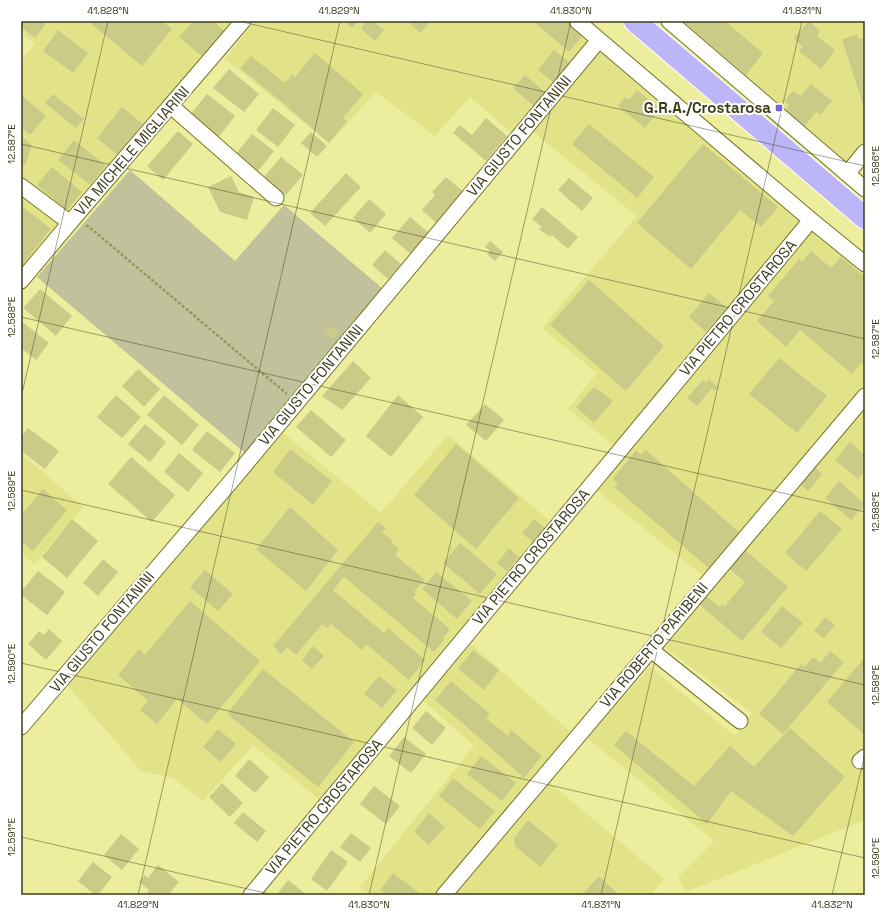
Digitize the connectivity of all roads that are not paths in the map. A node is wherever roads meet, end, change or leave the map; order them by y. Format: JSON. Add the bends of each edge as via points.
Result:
{"nodes":[{"id":1,"x":243,"y":21,"type":"edge"},
{"id":2,"x":577,"y":21,"type":"edge"},
{"id":3,"x":635,"y":21,"type":"edge"},
{"id":4,"x":669,"y":21,"type":"edge"},
{"id":5,"x":599,"y":40,"type":"junction"},
{"id":6,"x":171,"y":106,"type":"junction"},
{"id":7,"x":865,"y":152,"type":"edge"},
{"id":8,"x":847,"y":174,"type":"junction"},
{"id":9,"x":21,"y":186,"type":"edge"},
{"id":10,"x":865,"y":189,"type":"edge"},
{"id":11,"x":837,"y":194,"type":"junction"},
{"id":12,"x":276,"y":198,"type":"dead end"},
{"id":13,"x":865,"y":218,"type":"edge"},
{"id":14,"x":811,"y":220,"type":"junction"},
{"id":15,"x":70,"y":222,"type":"junction"},
{"id":16,"x":865,"y":227,"type":"edge"},
{"id":17,"x":865,"y":264,"type":"edge"},
{"id":18,"x":21,"y":281,"type":"edge"},
{"id":19,"x":865,"y":396,"type":"edge"},
{"id":20,"x":651,"y":650,"type":"junction"},
{"id":21,"x":740,"y":721,"type":"dead end"},
{"id":22,"x":21,"y":727,"type":"edge"},
{"id":23,"x":251,"y":895,"type":"edge"},
{"id":24,"x":444,"y":895,"type":"edge"}],
"edges":[{"from":1,"to":6,"type":"street","name":"VIA MICHELE MIGLIARINI"},
{"from":2,"to":5,"type":"street"},
{"from":3,"to":11,"type":"highway"},
{"from":4,"to":8,"type":"street"},
{"from":5,"to":14,"type":"street"},
{"from":5,"to":22,"type":"street","name":"VIA GIUSTO FONTANINI","via":[[234,478]]},
{"from":6,"to":12,"type":"street"},
{"from":6,"to":15,"type":"street","name":"VIA MICHELE MIGLIARINI"},
{"from":7,"to":8,"type":"street"},
{"from":8,"to":10,"type":"street"},
{"from":9,"to":15,"type":"street"},
{"from":11,"to":13,"type":"highway"},
{"from":11,"to":16,"type":"highway"},
{"from":14,"to":17,"type":"street"},
{"from":14,"to":23,"type":"street","name":"VIA PIETRO CROSTAROSA"},
{"from":15,"to":18,"type":"street","name":"VIA MICHELE MIGLIARINI"},
{"from":19,"to":20,"type":"street","name":"VIA ROBERTO PARIBENI"},
{"from":20,"to":21,"type":"street"},
{"from":20,"to":24,"type":"street","name":"VIA ROBERTO PARIBENI"}]}
